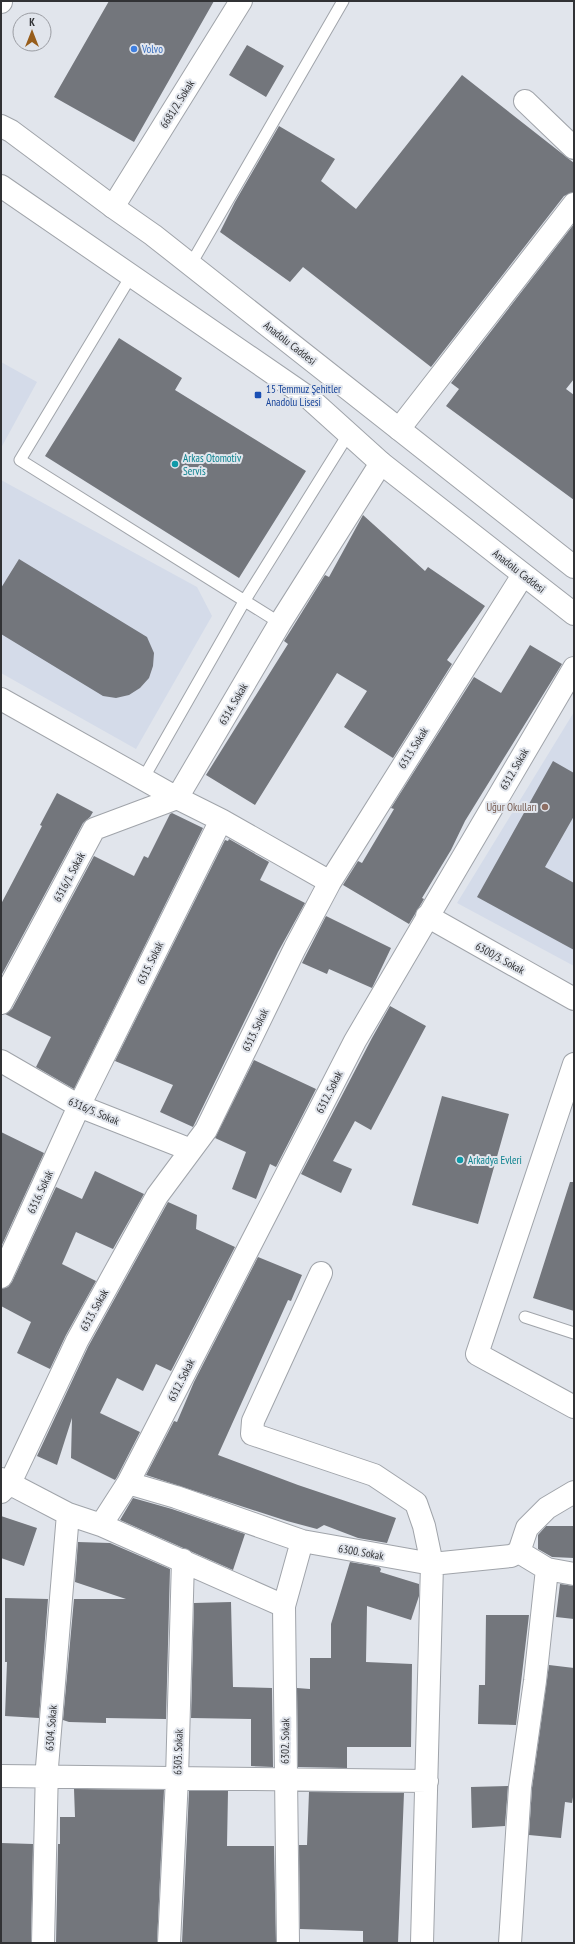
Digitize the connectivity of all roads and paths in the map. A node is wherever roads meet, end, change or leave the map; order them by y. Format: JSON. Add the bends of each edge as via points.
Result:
{"nodes":[{"id":1,"x":241,"y":1,"type":"edge"},
{"id":2,"x":344,"y":1,"type":"edge"},
{"id":3,"x":525,"y":101,"type":"dead end"},
{"id":4,"x":1,"y":126,"type":"edge"},
{"id":5,"x":574,"y":148,"type":"edge"},
{"id":6,"x":1,"y":186,"type":"edge"},
{"id":7,"x":574,"y":204,"type":"edge"},
{"id":8,"x":113,"y":207,"type":"junction"},
{"id":9,"x":191,"y":264,"type":"junction"},
{"id":10,"x":131,"y":276,"type":"junction"},
{"id":11,"x":400,"y":429,"type":"junction"},
{"id":12,"x":349,"y":433,"type":"junction"},
{"id":13,"x":381,"y":463,"type":"junction"},
{"id":14,"x":574,"y":568,"type":"edge"},
{"id":15,"x":523,"y":575,"type":"junction"},
{"id":16,"x":245,"y":600,"type":"junction"},
{"id":17,"x":574,"y":614,"type":"edge"},
{"id":18,"x":280,"y":623,"type":"junction"},
{"id":19,"x":574,"y":668,"type":"edge"},
{"id":20,"x":1,"y":699,"type":"edge"},
{"id":21,"x":143,"y":779,"type":"junction"},
{"id":22,"x":177,"y":798,"type":"junction"},
{"id":23,"x":221,"y":820,"type":"junction"},
{"id":24,"x":330,"y":882,"type":"junction"},
{"id":25,"x":427,"y":916,"type":"junction"},
{"id":26,"x":574,"y":999,"type":"edge"},
{"id":27,"x":1,"y":1003,"type":"edge"},
{"id":28,"x":1,"y":1061,"type":"edge"},
{"id":29,"x":574,"y":1064,"type":"edge"},
{"id":30,"x":79,"y":1106,"type":"junction"},
{"id":31,"x":191,"y":1150,"type":"junction"},
{"id":32,"x":321,"y":1273,"type":"dead end"},
{"id":33,"x":1,"y":1277,"type":"edge"},
{"id":34,"x":525,"y":1317,"type":"dead end"},
{"id":35,"x":574,"y":1332,"type":"edge"},
{"id":36,"x":574,"y":1407,"type":"edge"},
{"id":37,"x":128,"y":1483,"type":"junction"},
{"id":38,"x":4,"y":1484,"type":"edge"},
{"id":39,"x":574,"y":1492,"type":"edge"},
{"id":40,"x":68,"y":1514,"type":"junction"},
{"id":41,"x":101,"y":1525,"type":"junction"},
{"id":42,"x":302,"y":1541,"type":"junction"},
{"id":43,"x":519,"y":1552,"type":"junction"},
{"id":44,"x":182,"y":1560,"type":"junction"},
{"id":45,"x":432,"y":1564,"type":"junction"},
{"id":46,"x":547,"y":1569,"type":"junction"},
{"id":47,"x":574,"y":1574,"type":"edge"},
{"id":48,"x":284,"y":1606,"type":"junction"},
{"id":49,"x":1,"y":1776,"type":"edge"},
{"id":50,"x":47,"y":1777,"type":"junction"},
{"id":51,"x":177,"y":1778,"type":"junction"},
{"id":52,"x":285,"y":1779,"type":"junction"},
{"id":53,"x":427,"y":1781,"type":"junction"},
{"id":54,"x":43,"y":1943,"type":"edge"},
{"id":55,"x":169,"y":1943,"type":"edge"},
{"id":56,"x":288,"y":1943,"type":"edge"},
{"id":57,"x":422,"y":1943,"type":"edge"},
{"id":58,"x":510,"y":1943,"type":"edge"}],
"edges":[{"from":1,"to":8,"type":"main road","name":"6681/2. Sokak"},
{"from":2,"to":9,"type":"lane"},
{"from":3,"to":5,"type":"main road"},
{"from":4,"to":8,"type":"main road","name":"Anadolu Caddesi"},
{"from":6,"to":10,"type":"main road","name":"Anadolu Caddesi"},
{"from":7,"to":11,"type":"main road"},
{"from":8,"to":9,"type":"main road","name":"Anadolu Caddesi"},
{"from":9,"to":11,"type":"main road","name":"Anadolu Caddesi"},
{"from":10,"to":12,"type":"main road","name":"Anadolu Caddesi","via":[[309,398]]},
{"from":10,"to":16,"type":"lane","via":[[20,460]]},
{"from":11,"to":14,"type":"main road","name":"Anadolu Caddesi"},
{"from":12,"to":13,"type":"main road","name":"Anadolu Caddesi"},
{"from":12,"to":16,"type":"lane"},
{"from":13,"to":15,"type":"main road","name":"Anadolu Caddesi"},
{"from":13,"to":18,"type":"main road","name":"6314. Sokak"},
{"from":15,"to":17,"type":"main road","name":"Anadolu Caddesi"},
{"from":15,"to":24,"type":"main road","name":"6313. Sokak"},
{"from":16,"to":18,"type":"lane"},
{"from":16,"to":21,"type":"lane"},
{"from":18,"to":22,"type":"main road","name":"6314. Sokak"},
{"from":19,"to":25,"type":"main road","name":"6312. Sokak"},
{"from":20,"to":21,"type":"main road"},
{"from":21,"to":22,"type":"main road"},
{"from":22,"to":23,"type":"main road"},
{"from":22,"to":27,"type":"main road","name":"6316/1. Sokak","via":[[94,829]]},
{"from":23,"to":24,"type":"main road"},
{"from":23,"to":30,"type":"main road","name":"6315. Sokak"},
{"from":24,"to":31,"type":"main road","name":"6313. Sokak","via":[[206,1130]]},
{"from":25,"to":26,"type":"main road","name":"6300/3. Sokak"},
{"from":25,"to":37,"type":"main road","name":"6312. Sokak","via":[[355,1041]]},
{"from":28,"to":30,"type":"main road","name":"6316/5. Sokak"},
{"from":29,"to":36,"type":"main road","via":[[477,1354]]},
{"from":30,"to":31,"type":"main road","name":"6316/5. Sokak"},
{"from":30,"to":33,"type":"main road","name":"6316. Sokak"},
{"from":31,"to":38,"type":"main road","name":"6313. Sokak","via":[[157,1196],[77,1341]]},
{"from":32,"to":45,"type":"main road","via":[[253,1422],[252,1434],[374,1475],[416,1504],[424,1526]]},
{"from":34,"to":35,"type":"lane"},
{"from":37,"to":41,"type":"main road","name":"6312. Sokak"},
{"from":37,"to":42,"type":"main road","name":"6300. Sokak"},
{"from":38,"to":40,"type":"main road"},
{"from":39,"to":43,"type":"main road","via":[[547,1508],[527,1528]]},
{"from":40,"to":41,"type":"main road"},
{"from":40,"to":50,"type":"main road","name":"6304. Sokak"},
{"from":41,"to":44,"type":"main road"},
{"from":42,"to":45,"type":"main road","name":"6300. Sokak"},
{"from":42,"to":48,"type":"main road","name":"6302. Sokak"},
{"from":43,"to":45,"type":"main road","name":"6300. Sokak","via":[[511,1556]]},
{"from":43,"to":46,"type":"main road"},
{"from":44,"to":48,"type":"main road"},
{"from":44,"to":51,"type":"main road","name":"6303. Sokak"},
{"from":45,"to":53,"type":"main road"},
{"from":46,"to":47,"type":"main road"},
{"from":46,"to":58,"type":"main road","via":[[520,1787]]},
{"from":48,"to":52,"type":"main road","name":"6302. Sokak"},
{"from":49,"to":50,"type":"main road"},
{"from":50,"to":51,"type":"main road"},
{"from":50,"to":54,"type":"main road","name":"6304. Sokak"},
{"from":51,"to":52,"type":"main road"},
{"from":51,"to":55,"type":"main road","name":"6303. Sokak"},
{"from":52,"to":53,"type":"main road"},
{"from":52,"to":56,"type":"main road","name":"6302. Sokak"},
{"from":53,"to":57,"type":"main road"}]}
